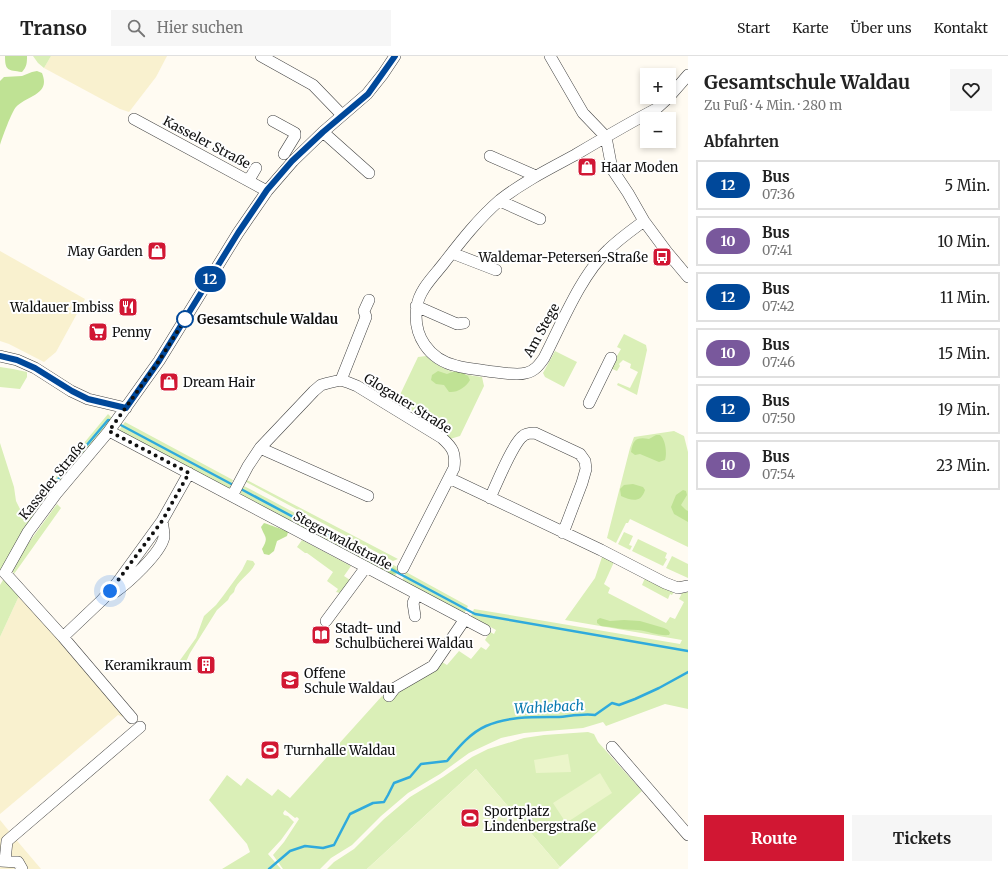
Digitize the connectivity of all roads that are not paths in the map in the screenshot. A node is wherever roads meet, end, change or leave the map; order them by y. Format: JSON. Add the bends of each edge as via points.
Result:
{"nodes":[{"id":1,"x":261,"y":56,"type":"edge"},
{"id":2,"x":395,"y":56,"type":"edge"},
{"id":3,"x":550,"y":56,"type":"edge"},
{"id":4,"x":688,"y":75,"type":"edge"},
{"id":5,"x":342,"y":115,"type":"junction"},
{"id":6,"x":134,"y":119,"type":"dead end"},
{"id":7,"x":273,"y":120,"type":"dead end"},
{"id":8,"x":323,"y":132,"type":"junction"},
{"id":9,"x":606,"y":137,"type":"junction"},
{"id":10,"x":284,"y":154,"type":"dead end"},
{"id":11,"x":490,"y":156,"type":"dead end"},
{"id":12,"x":256,"y":168,"type":"dead end"},
{"id":13,"x":369,"y":173,"type":"dead end"},
{"id":14,"x":536,"y":176,"type":"junction"},
{"id":15,"x":249,"y":180,"type":"junction"},
{"id":16,"x":267,"y":190,"type":"junction"},
{"id":17,"x":500,"y":201,"type":"junction"},
{"id":18,"x":540,"y":219,"type":"dead end"},
{"id":19,"x":644,"y":221,"type":"junction"},
{"id":20,"x":452,"y":253,"type":"junction"},
{"id":21,"x":496,"y":270,"type":"dead end"},
{"id":22,"x":688,"y":277,"type":"edge"},
{"id":23,"x":369,"y":300,"type":"dead end"},
{"id":24,"x":416,"y":306,"type":"junction"},
{"id":25,"x":464,"y":323,"type":"dead end"},
{"id":26,"x":0,"y":356,"type":"edge"},
{"id":27,"x":611,"y":358,"type":"dead end"},
{"id":28,"x":341,"y":380,"type":"junction"},
{"id":29,"x":589,"y":403,"type":"dead end"},
{"id":30,"x":126,"y":408,"type":"junction"},
{"id":31,"x":114,"y":425,"type":"junction"},
{"id":32,"x":260,"y":448,"type":"junction"},
{"id":33,"x":189,"y":473,"type":"junction"},
{"id":34,"x":449,"y":478,"type":"junction"},
{"id":35,"x":235,"y":490,"type":"junction"},
{"id":36,"x":368,"y":496,"type":"dead end"},
{"id":37,"x":490,"y":498,"type":"junction"},
{"id":38,"x":563,"y":533,"type":"junction"},
{"id":39,"x":366,"y":567,"type":"junction"},
{"id":40,"x":403,"y":568,"type":"dead end"},
{"id":41,"x":688,"y":586,"type":"edge"},
{"id":42,"x":417,"y":594,"type":"junction"},
{"id":43,"x":415,"y":616,"type":"dead end"},
{"id":44,"x":465,"y":619,"type":"junction"},
{"id":45,"x":326,"y":621,"type":"dead end"},
{"id":46,"x":485,"y":630,"type":"dead end"},
{"id":47,"x":62,"y":637,"type":"junction"},
{"id":48,"x":388,"y":694,"type":"dead end"},
{"id":49,"x":612,"y":747,"type":"dead end"},
{"id":50,"x":688,"y":835,"type":"edge"},
{"id":51,"x":2,"y":861,"type":"edge"},
{"id":52,"x":22,"y":869,"type":"edge"}],
"edges":[{"from":1,"to":5,"type":"street","via":[[313,85]]},
{"from":2,"to":5,"type":"street","name":"Kasseler Straße","via":[[368,94]]},
{"from":3,"to":9,"type":"street","via":[[583,113]]},
{"from":4,"to":9,"type":"street","name":"Am Stege","via":[[663,104]]},
{"from":5,"to":8,"type":"street","name":"Kasseler Straße"},
{"from":6,"to":15,"type":"street","name":"Kasseler Straße"},
{"from":7,"to":10,"type":"street","via":[[295,133]]},
{"from":8,"to":13,"type":"street"},
{"from":8,"to":16,"type":"street","name":"Kasseler Straße","via":[[292,161]]},
{"from":9,"to":14,"type":"street","name":"Am Stege"},
{"from":9,"to":19,"type":"street","via":[[612,169]]},
{"from":11,"to":14,"type":"street"},
{"from":12,"to":15,"type":"street"},
{"from":14,"to":17,"type":"street","name":"Am Stege"},
{"from":15,"to":16,"type":"street","name":"Kasseler Straße"},
{"from":16,"to":30,"type":"street","name":"Kasseler Straße","via":[[159,361]]},
{"from":17,"to":18,"type":"street"},
{"from":17,"to":20,"type":"street","name":"Am Stege"},
{"from":19,"to":22,"type":"street"},
{"from":19,"to":24,"type":"street","name":"Am Stege","via":[[608,250],[591,269],[544,358],[538,367],[527,373],[493,372],[457,366],[433,356],[417,330]]},
{"from":20,"to":21,"type":"street"},
{"from":20,"to":24,"type":"street","name":"Am Stege","via":[[424,288]]},
{"from":23,"to":28,"type":"street","via":[[364,311],[366,317]]},
{"from":24,"to":25,"type":"street","via":[[457,324]]},
{"from":26,"to":30,"type":"street","via":[[35,368],[88,399]]},
{"from":27,"to":29,"type":"street"},
{"from":28,"to":32,"type":"street","via":[[321,385]]},
{"from":28,"to":34,"type":"street","name":"Glogauer Straße","via":[[357,386],[442,438],[452,447],[455,458]]},
{"from":30,"to":31,"type":"street","name":"Kasseler Straße"},
{"from":31,"to":33,"type":"street","name":"Stegerwaldstraße"},
{"from":31,"to":47,"type":"street","name":"Kasseler Straße","via":[[28,532],[5,573]]},
{"from":32,"to":35,"type":"street"},
{"from":32,"to":36,"type":"street"},
{"from":33,"to":35,"type":"street","name":"Stegerwaldstraße"},
{"from":33,"to":47,"type":"street","via":[[162,521],[117,583]]},
{"from":34,"to":37,"type":"street"},
{"from":34,"to":40,"type":"street","name":"Glogauer Straße"},
{"from":35,"to":39,"type":"street","name":"Stegerwaldstraße"},
{"from":37,"to":38,"type":"street"},
{"from":37,"to":38,"type":"street","via":[[514,447],[522,436],[535,433],[580,454],[585,461],[586,469]]},
{"from":38,"to":41,"type":"street","via":[[666,583],[678,588]]},
{"from":39,"to":42,"type":"street","name":"Stegerwaldstraße"},
{"from":39,"to":45,"type":"street"},
{"from":42,"to":43,"type":"street","via":[[413,603]]},
{"from":42,"to":44,"type":"street","name":"Stegerwaldstraße"},
{"from":44,"to":46,"type":"street","name":"Stegerwaldstraße"},
{"from":44,"to":48,"type":"street","via":[[433,666]]},
{"from":47,"to":51,"type":"street","via":[[136,722],[7,841]]},
{"from":49,"to":50,"type":"street"},
{"from":51,"to":52,"type":"street","via":[[18,862]]}]}
